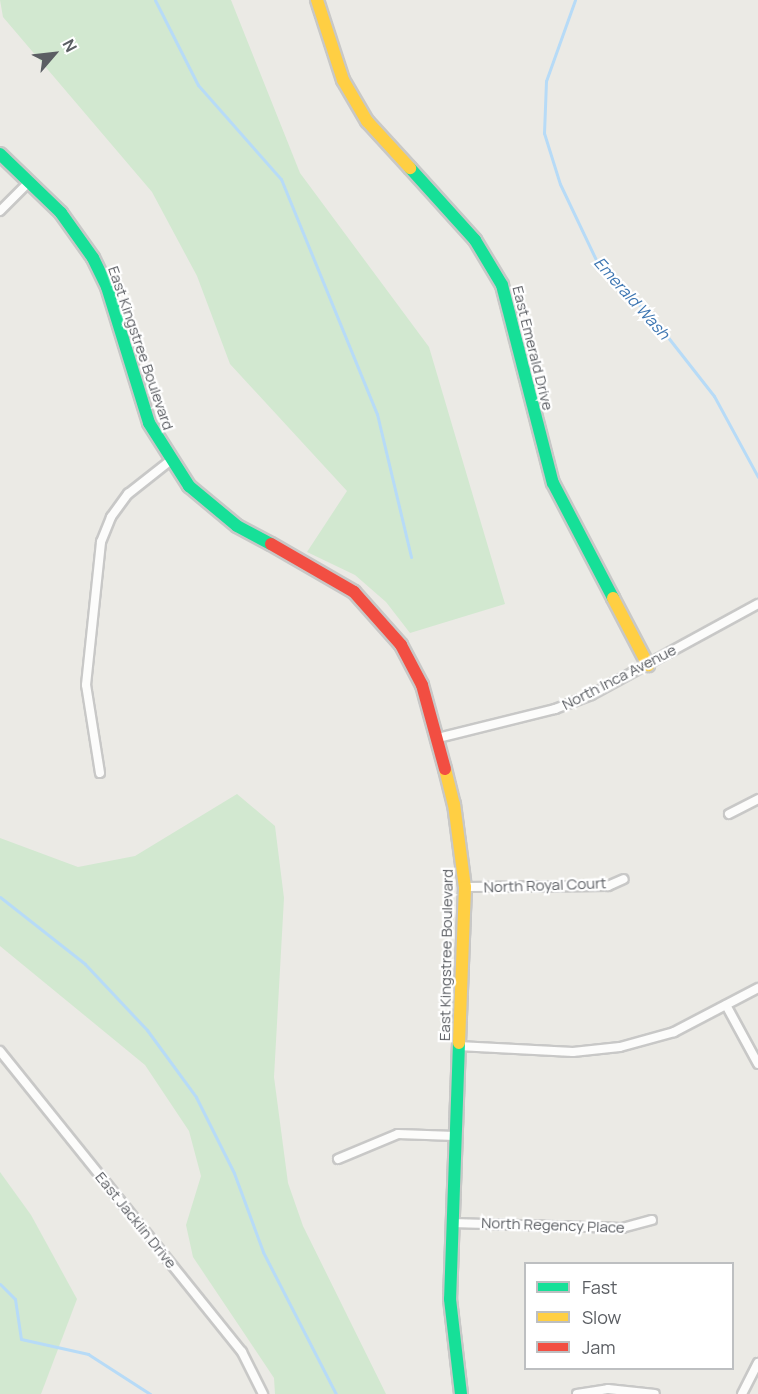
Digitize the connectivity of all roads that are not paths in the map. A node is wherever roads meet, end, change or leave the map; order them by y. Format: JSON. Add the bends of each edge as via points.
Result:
{"nodes":[{"id":1,"x":317,"y":0,"type":"edge"},
{"id":2,"x":0,"y":154,"type":"edge"},
{"id":3,"x":29,"y":182,"type":"junction"},
{"id":4,"x":0,"y":211,"type":"edge"},
{"id":5,"x":170,"y":461,"type":"junction"},
{"id":6,"x":758,"y":604,"type":"edge"},
{"id":7,"x":648,"y":665,"type":"junction"},
{"id":8,"x":438,"y":738,"type":"junction"},
{"id":9,"x":100,"y":773,"type":"dead end"},
{"id":10,"x":758,"y":799,"type":"edge"},
{"id":11,"x":729,"y":814,"type":"dead end"},
{"id":12,"x":624,"y":879,"type":"dead end"},
{"id":13,"x":465,"y":887,"type":"junction"},
{"id":14,"x":758,"y":988,"type":"edge"},
{"id":15,"x":726,"y":1005,"type":"junction"},
{"id":16,"x":458,"y":1046,"type":"junction"},
{"id":17,"x":0,"y":1051,"type":"edge"},
{"id":18,"x":758,"y":1064,"type":"edge"},
{"id":19,"x":455,"y":1136,"type":"junction"},
{"id":20,"x":338,"y":1159,"type":"dead end"},
{"id":21,"x":652,"y":1220,"type":"dead end"},
{"id":22,"x":452,"y":1223,"type":"junction"},
{"id":23,"x":758,"y":1363,"type":"edge"},
{"id":24,"x":263,"y":1394,"type":"edge"},
{"id":25,"x":461,"y":1394,"type":"edge"},
{"id":26,"x":577,"y":1394,"type":"edge"},
{"id":27,"x":655,"y":1394,"type":"edge"},
{"id":28,"x":742,"y":1394,"type":"edge"}],
"edges":[{"from":1,"to":7,"type":"street","name":"East Emerald Drive","via":[[343,80],[367,121],[475,240],[502,285],[553,483]]},
{"from":2,"to":3,"type":"street","name":"East Kingstree Boulevard"},
{"from":3,"to":4,"type":"street"},
{"from":3,"to":5,"type":"street","name":"East Kingstree Boulevard","via":[[74,228],[100,272],[145,413]]},
{"from":5,"to":8,"type":"street","name":"East Kingstree Boulevard","via":[[189,486],[220,515],[326,573],[377,614],[416,670]]},
{"from":5,"to":9,"type":"street","via":[[128,494],[111,517],[101,542],[86,685]]},
{"from":6,"to":7,"type":"street","name":"North Inca Avenue"},
{"from":7,"to":8,"type":"street","name":"North Inca Avenue","via":[[555,709]]},
{"from":8,"to":13,"type":"street","name":"East Kingstree Boulevard","via":[[459,825]]},
{"from":10,"to":11,"type":"street"},
{"from":12,"to":13,"type":"street","name":"North Royal Court","via":[[608,886]]},
{"from":13,"to":16,"type":"street","name":"East Kingstree Boulevard"},
{"from":14,"to":15,"type":"street"},
{"from":15,"to":16,"type":"street","via":[[674,1032],[620,1047],[573,1052]]},
{"from":15,"to":18,"type":"street"},
{"from":16,"to":19,"type":"street","name":"East Kingstree Boulevard"},
{"from":17,"to":24,"type":"street","name":"East Jacklin Drive","via":[[242,1352]]},
{"from":19,"to":20,"type":"street","via":[[398,1134]]},
{"from":19,"to":22,"type":"street","name":"East Kingstree Boulevard"},
{"from":21,"to":22,"type":"street","name":"North Regency Place","via":[[622,1228]]},
{"from":22,"to":25,"type":"street","name":"East Kingstree Boulevard","via":[[450,1299]]},
{"from":23,"to":28,"type":"street"},
{"from":26,"to":27,"type":"street","via":[[608,1389]]}]}
